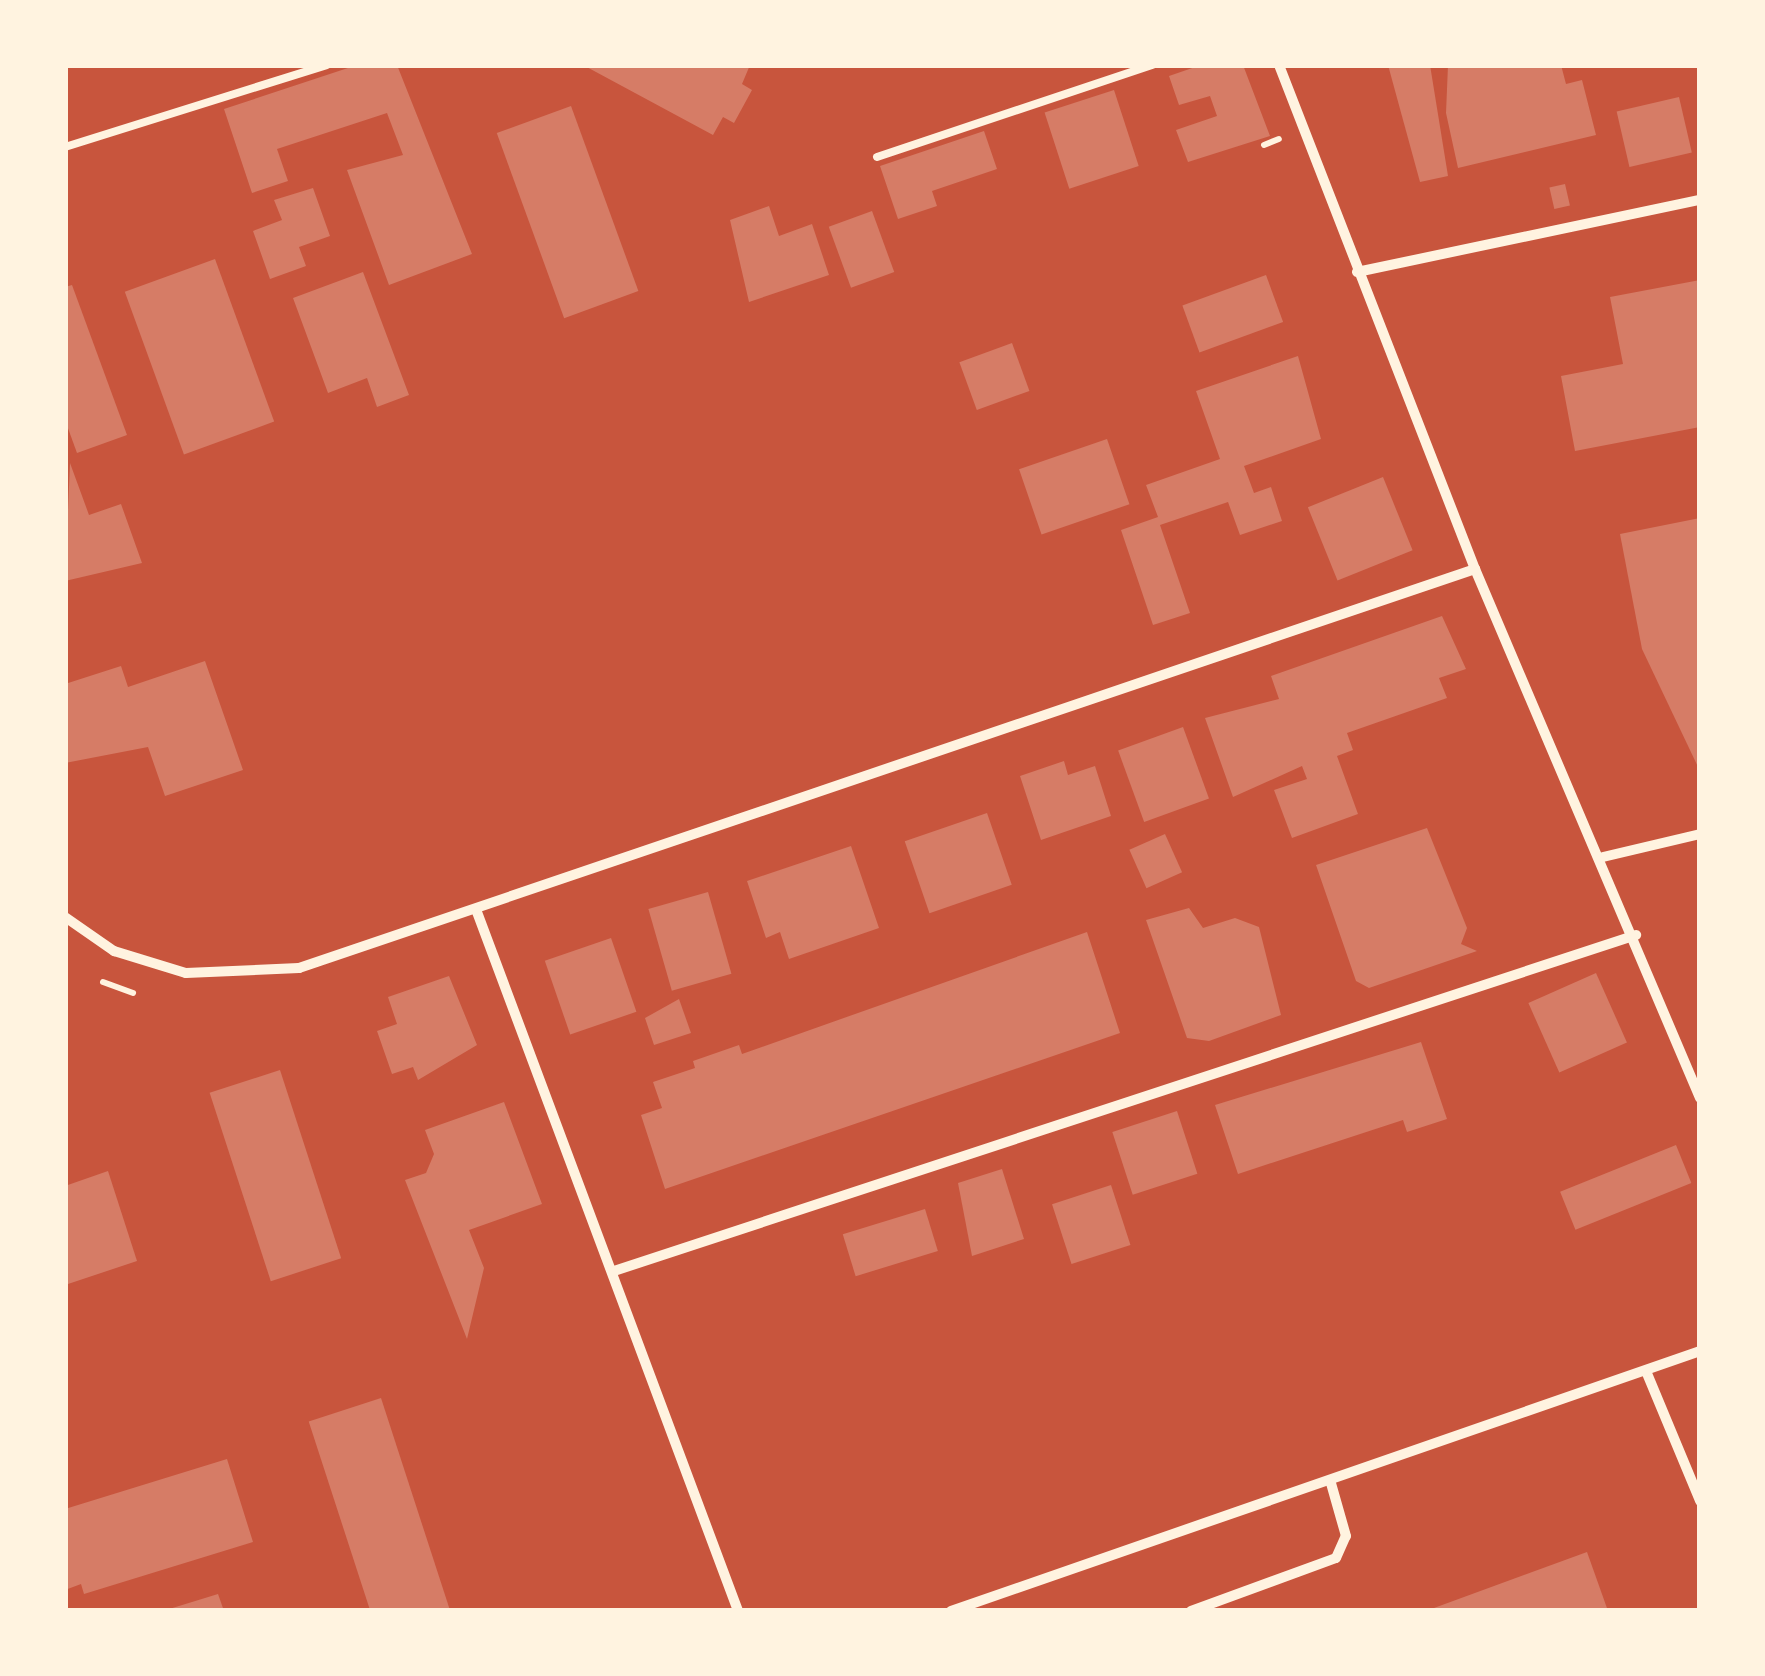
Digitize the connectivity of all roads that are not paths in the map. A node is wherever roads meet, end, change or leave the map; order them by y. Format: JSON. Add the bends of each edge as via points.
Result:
{"nodes":[{"id":1,"x":326,"y":65,"type":"edge"},
{"id":2,"x":1152,"y":65,"type":"edge"},
{"id":3,"x":1280,"y":65,"type":"edge"},
{"id":4,"x":65,"y":146,"type":"edge"},
{"id":5,"x":877,"y":157,"type":"dead end"},
{"id":6,"x":1700,"y":200,"type":"edge"},
{"id":7,"x":1356,"y":272,"type":"junction"},
{"id":8,"x":1475,"y":570,"type":"junction"},
{"id":9,"x":1700,"y":834,"type":"edge"},
{"id":10,"x":1602,"y":857,"type":"junction"},
{"id":11,"x":477,"y":912,"type":"junction"},
{"id":12,"x":65,"y":916,"type":"edge"},
{"id":13,"x":1636,"y":935,"type":"junction"},
{"id":14,"x":1700,"y":1098,"type":"edge"},
{"id":15,"x":614,"y":1271,"type":"junction"},
{"id":16,"x":1700,"y":1351,"type":"edge"},
{"id":17,"x":1646,"y":1371,"type":"junction"},
{"id":18,"x":1330,"y":1480,"type":"junction"},
{"id":19,"x":1700,"y":1502,"type":"edge"},
{"id":20,"x":738,"y":1611,"type":"edge"},
{"id":21,"x":952,"y":1611,"type":"edge"},
{"id":22,"x":1191,"y":1611,"type":"edge"}],
"edges":[{"from":1,"to":4,"type":"lane"},
{"from":2,"to":5,"type":"lane"},
{"from":3,"to":7,"type":"street"},
{"from":6,"to":7,"type":"street"},
{"from":7,"to":8,"type":"street"},
{"from":8,"to":10,"type":"street"},
{"from":8,"to":11,"type":"street"},
{"from":9,"to":10,"type":"street"},
{"from":10,"to":13,"type":"street"},
{"from":11,"to":12,"type":"street","via":[[299,968],[206,975],[129,957]]},
{"from":11,"to":15,"type":"street"},
{"from":13,"to":14,"type":"street"},
{"from":13,"to":15,"type":"street"},
{"from":15,"to":20,"type":"street"},
{"from":16,"to":17,"type":"street"},
{"from":17,"to":18,"type":"street"},
{"from":17,"to":19,"type":"street"},
{"from":18,"to":21,"type":"street"},
{"from":18,"to":22,"type":"street","via":[[1346,1536],[1336,1558]]}]}
